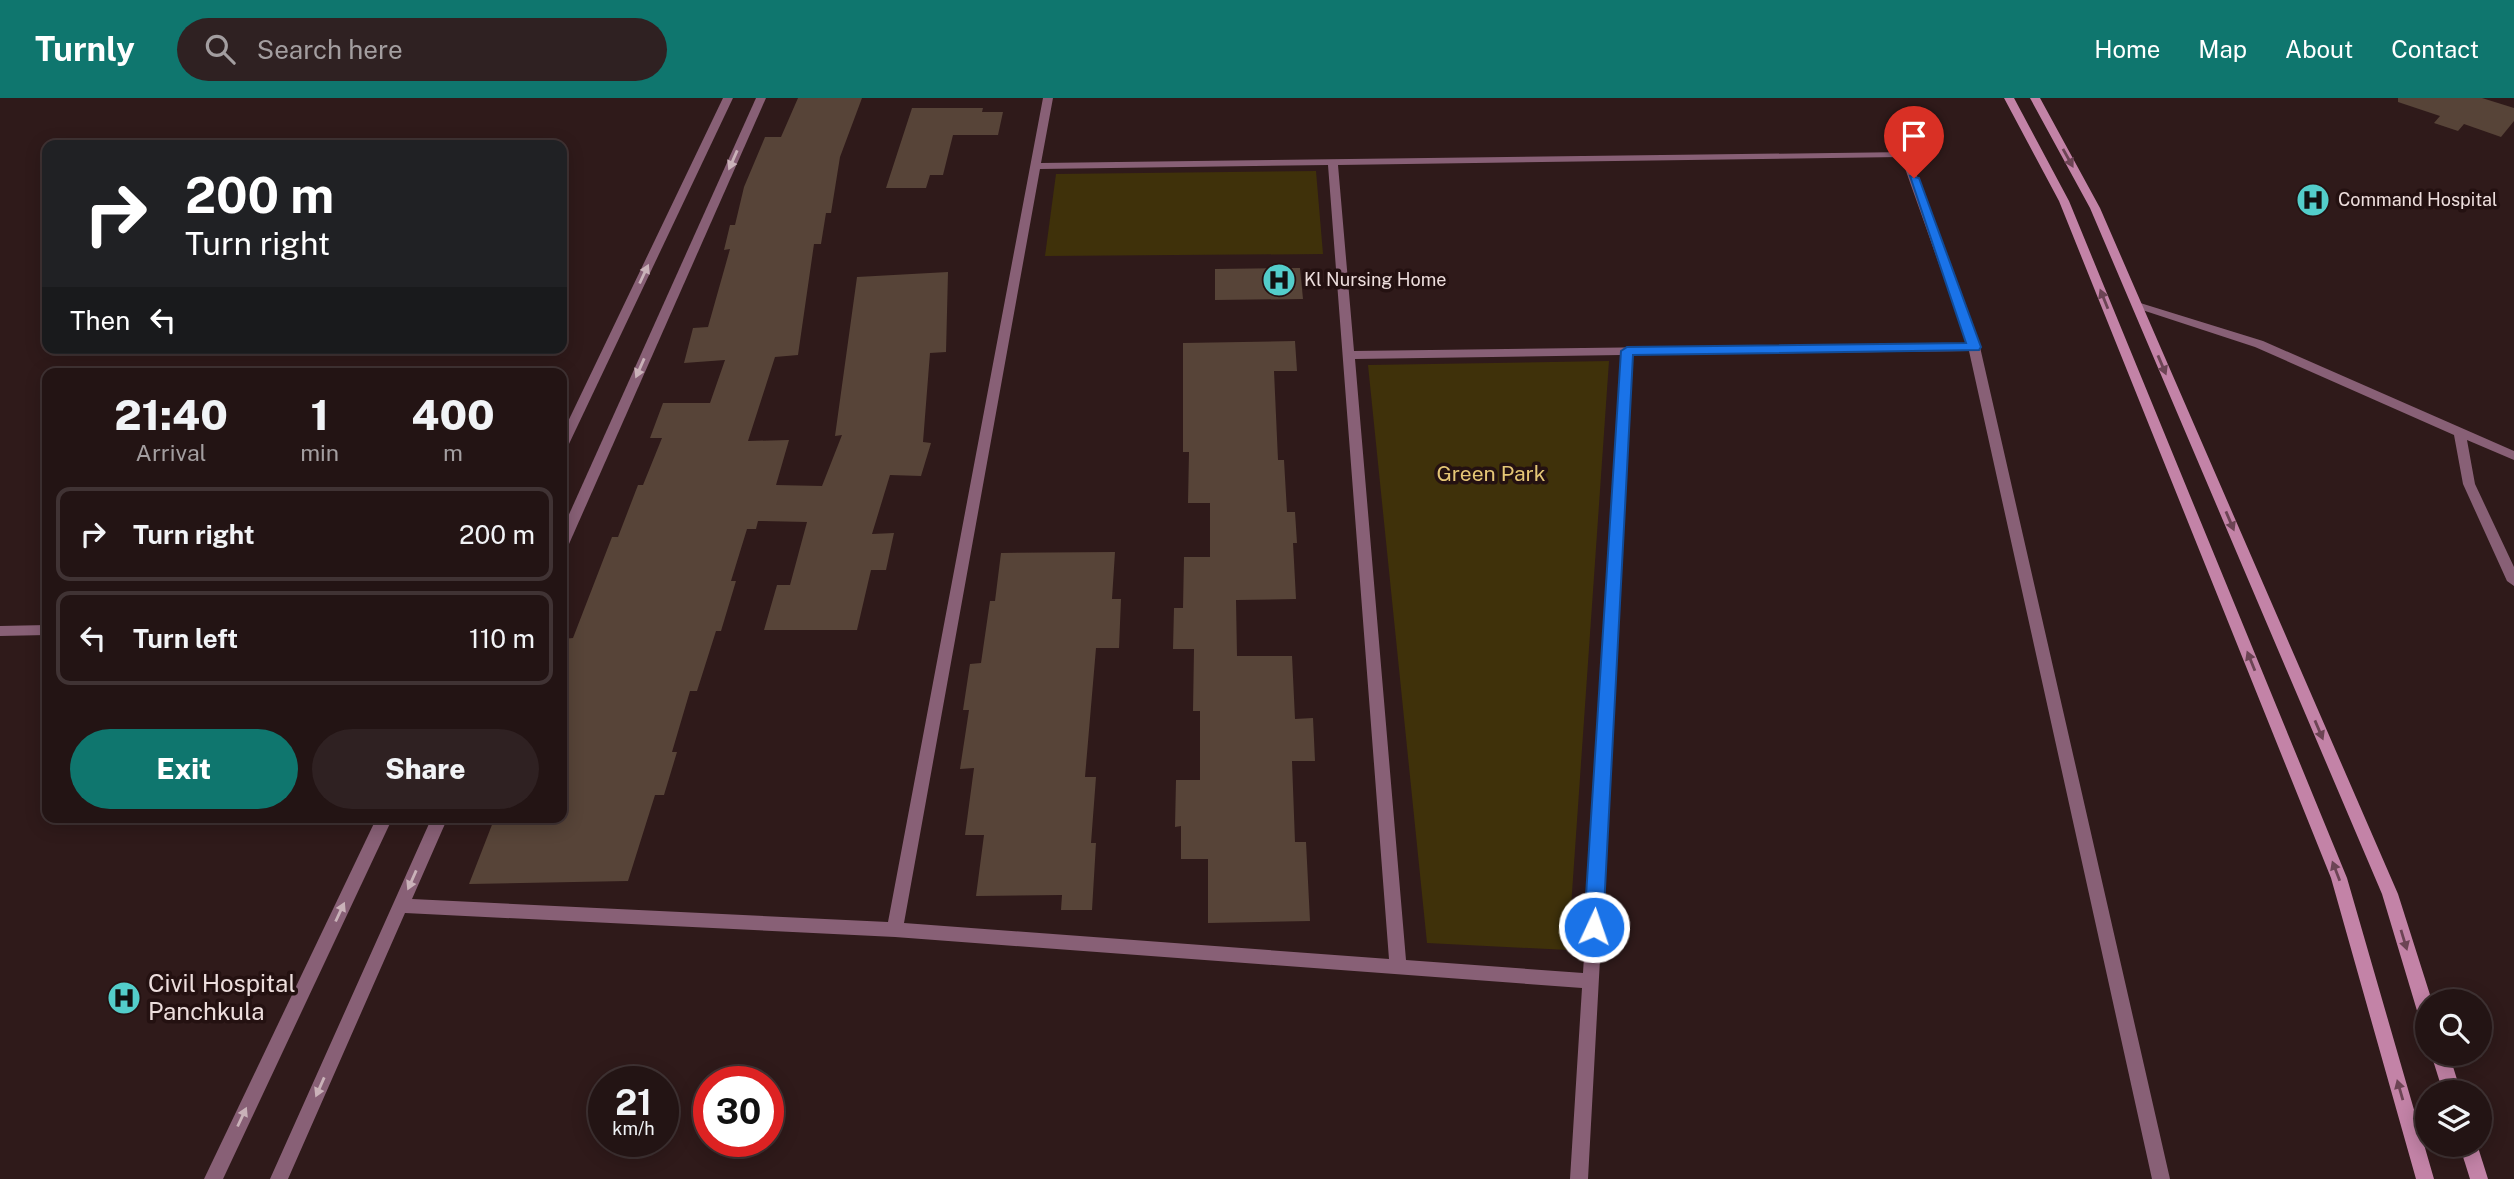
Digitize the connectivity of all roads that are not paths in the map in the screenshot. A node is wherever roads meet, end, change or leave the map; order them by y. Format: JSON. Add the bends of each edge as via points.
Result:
{"nodes":[{"id":1,"x":728,"y":98,"type":"edge"},
{"id":2,"x":761,"y":98,"type":"edge"},
{"id":3,"x":1048,"y":98,"type":"edge"},
{"id":4,"x":2009,"y":98,"type":"edge"},
{"id":5,"x":2035,"y":98,"type":"edge"},
{"id":6,"x":1333,"y":162,"type":"junction"},
{"id":7,"x":1036,"y":166,"type":"junction"},
{"id":8,"x":2137,"y":305,"type":"junction"},
{"id":9,"x":1974,"y":347,"type":"junction"},
{"id":10,"x":1627,"y":351,"type":"junction"},
{"id":11,"x":1349,"y":355,"type":"junction"},
{"id":12,"x":2460,"y":433,"type":"junction"},
{"id":13,"x":567,"y":436,"type":"edge"},
{"id":14,"x":2514,"y":456,"type":"edge"},
{"id":15,"x":567,"y":533,"type":"edge"},
{"id":16,"x":2514,"y":581,"type":"edge"},
{"id":17,"x":42,"y":630,"type":"edge"},
{"id":18,"x":0,"y":631,"type":"edge"},
{"id":19,"x":382,"y":823,"type":"edge"},
{"id":20,"x":437,"y":823,"type":"edge"},
{"id":21,"x":401,"y":905,"type":"junction"},
{"id":22,"x":895,"y":930,"type":"junction"},
{"id":23,"x":1398,"y":967,"type":"junction"},
{"id":24,"x":1591,"y":981,"type":"junction"},
{"id":25,"x":2419,"y":989,"type":"edge"},
{"id":26,"x":2472,"y":1157,"type":"edge"},
{"id":27,"x":213,"y":1179,"type":"edge"},
{"id":28,"x":279,"y":1179,"type":"edge"},
{"id":29,"x":1579,"y":1179,"type":"edge"},
{"id":30,"x":2161,"y":1179,"type":"edge"},
{"id":31,"x":2425,"y":1179,"type":"edge"},
{"id":32,"x":2479,"y":1179,"type":"edge"}],
"edges":[{"from":13,"to":1,"type":"street","one_way":true},
{"from":2,"to":15,"type":"street","one_way":true},
{"from":3,"to":7,"type":"street"},
{"from":31,"to":4,"type":"main road","one_way":true,"via":[[2339,878],[2064,201]]},
{"from":5,"to":8,"type":"main road","one_way":true,"via":[[2095,208]]},
{"from":6,"to":7,"type":"street"},
{"from":6,"to":9,"type":"street","via":[[1905,154]]},
{"from":6,"to":11,"type":"street"},
{"from":7,"to":22,"type":"street"},
{"from":8,"to":12,"type":"street","via":[[2259,344]]},
{"from":8,"to":25,"type":"main road","one_way":true,"via":[[2390,894]]},
{"from":9,"to":10,"type":"street"},
{"from":9,"to":30,"type":"street"},
{"from":10,"to":11,"type":"street"},
{"from":10,"to":24,"type":"street"},
{"from":11,"to":23,"type":"street"},
{"from":12,"to":14,"type":"street"},
{"from":12,"to":16,"type":"street","via":[[2469,484]]},
{"from":17,"to":18,"type":"street"},
{"from":27,"to":19,"type":"street","one_way":true},
{"from":20,"to":21,"type":"street","one_way":true},
{"from":21,"to":22,"type":"street"},
{"from":21,"to":28,"type":"street","one_way":true},
{"from":22,"to":23,"type":"street"},
{"from":23,"to":24,"type":"street"},
{"from":24,"to":29,"type":"street"},
{"from":26,"to":32,"type":"main road"}]}
